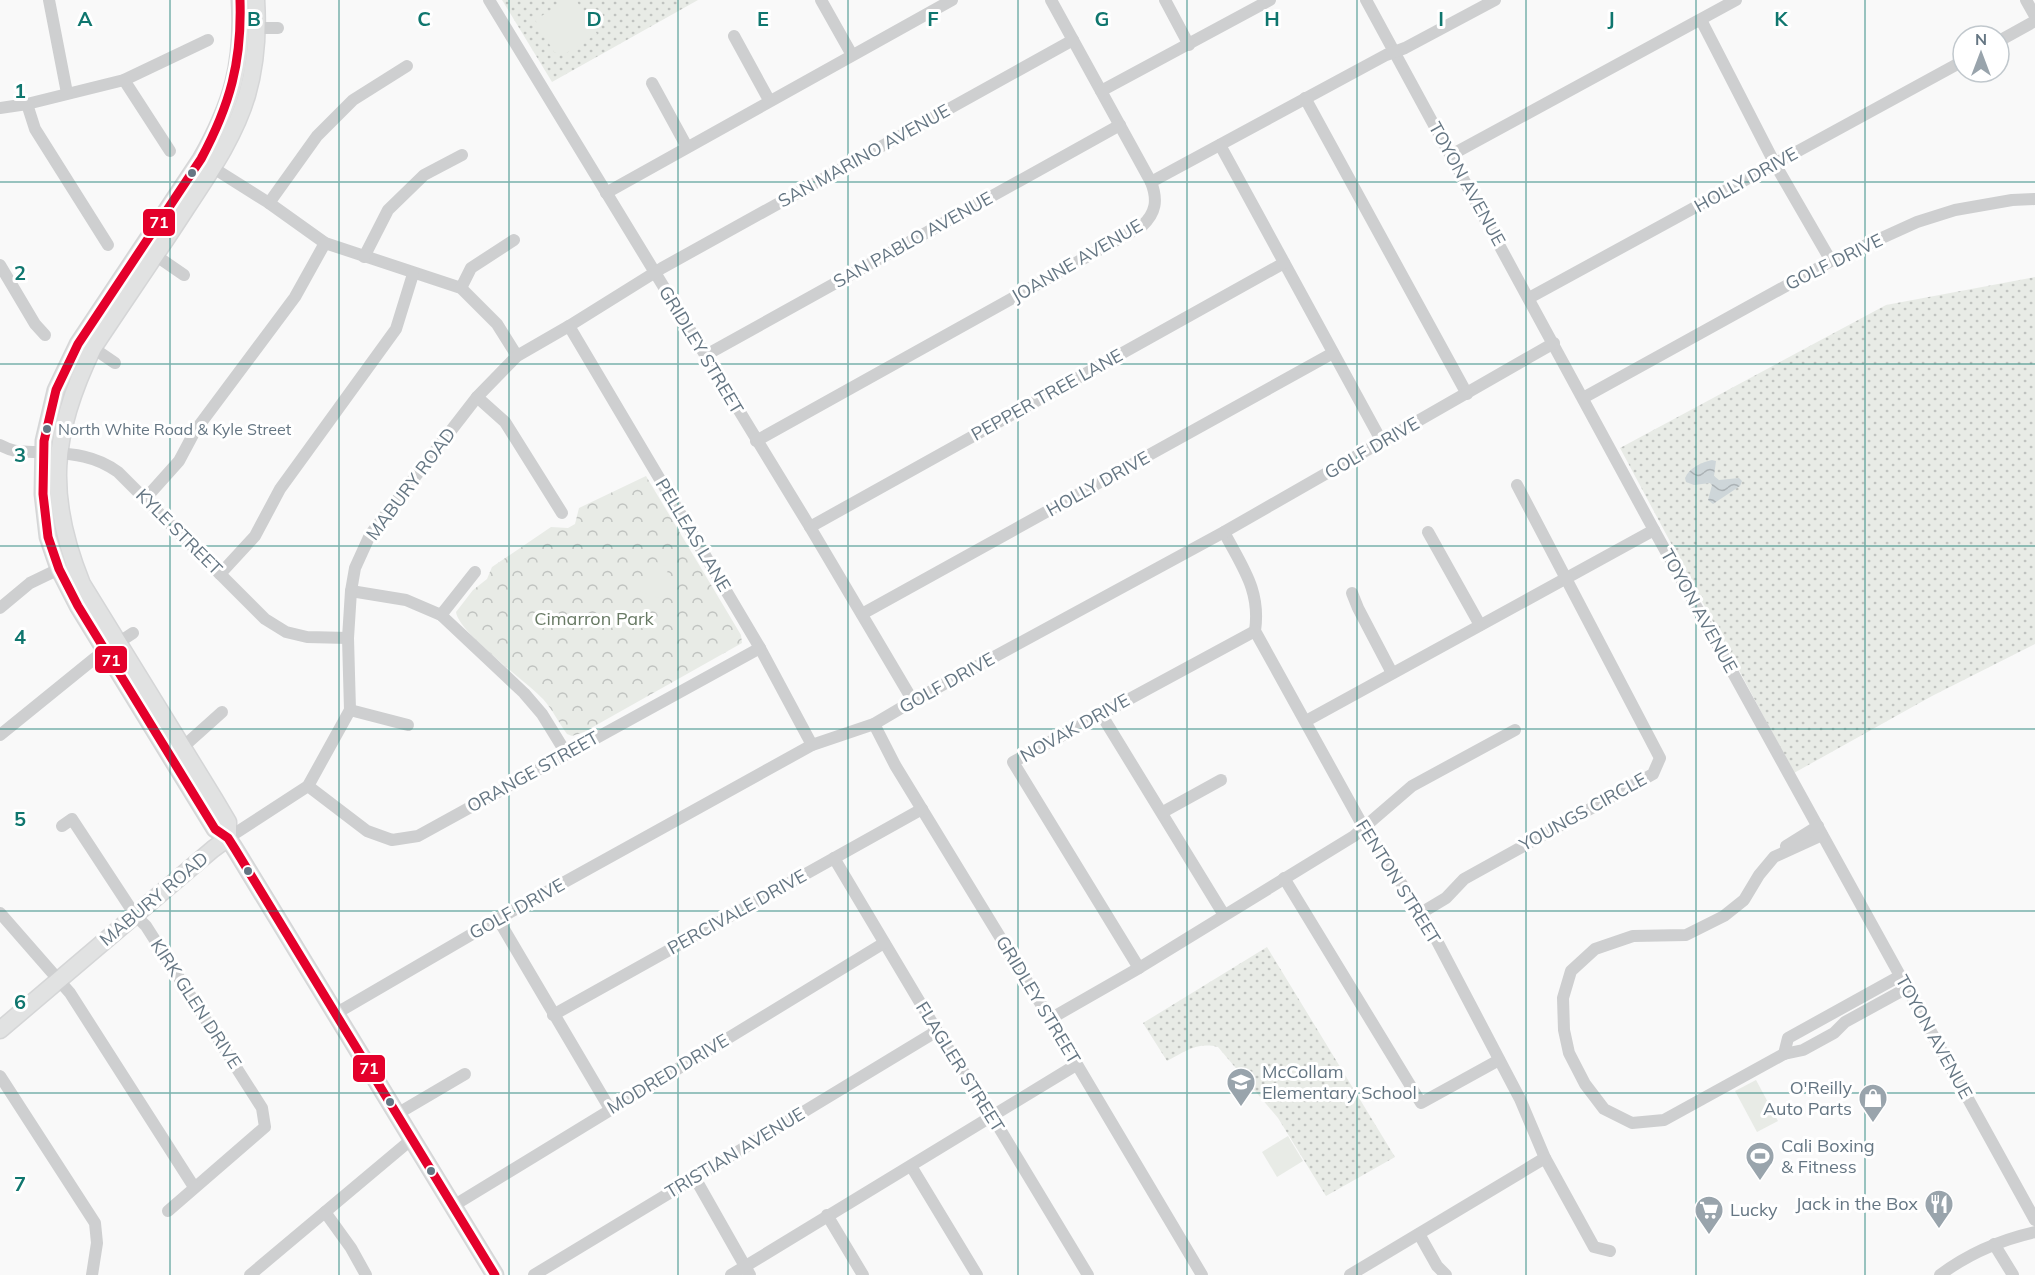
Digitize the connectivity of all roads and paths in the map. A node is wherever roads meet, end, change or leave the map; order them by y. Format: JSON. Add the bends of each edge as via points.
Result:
{"nodes":[{"id":1,"x":49,"y":0,"type":"edge"},
{"id":2,"x":240,"y":0,"type":"edge"},
{"id":3,"x":256,"y":0,"type":"edge"},
{"id":4,"x":489,"y":0,"type":"edge"},
{"id":5,"x":821,"y":0,"type":"edge"},
{"id":6,"x":952,"y":0,"type":"edge"},
{"id":7,"x":1052,"y":0,"type":"edge"},
{"id":8,"x":1165,"y":0,"type":"edge"},
{"id":9,"x":1270,"y":0,"type":"edge"},
{"id":10,"x":1366,"y":0,"type":"edge"},
{"id":11,"x":1495,"y":0,"type":"edge"},
{"id":12,"x":1736,"y":0,"type":"edge"},
{"id":13,"x":2026,"y":0,"type":"edge"},
{"id":14,"x":936,"y":4,"type":"edge"},
{"id":15,"x":2035,"y":19,"type":"edge"},
{"id":16,"x":1701,"y":20,"type":"junction"},
{"id":17,"x":257,"y":28,"type":"junction"},
{"id":18,"x":278,"y":28,"type":"dead end"},
{"id":19,"x":2011,"y":34,"type":"edge"},
{"id":20,"x":734,"y":36,"type":"dead end"},
{"id":21,"x":208,"y":40,"type":"dead end"},
{"id":22,"x":1073,"y":40,"type":"junction"},
{"id":23,"x":1189,"y":45,"type":"junction"},
{"id":24,"x":1395,"y":52,"type":"junction"},
{"id":25,"x":852,"y":55,"type":"junction"},
{"id":26,"x":407,"y":66,"type":"dead end"},
{"id":27,"x":1951,"y":68,"type":"edge"},
{"id":28,"x":124,"y":80,"type":"junction"},
{"id":29,"x":652,"y":82,"type":"dead end"},
{"id":30,"x":1101,"y":91,"type":"junction"},
{"id":31,"x":67,"y":93,"type":"junction"},
{"id":32,"x":1305,"y":98,"type":"junction"},
{"id":33,"x":770,"y":100,"type":"junction"},
{"id":34,"x":27,"y":104,"type":"junction"},
{"id":35,"x":0,"y":108,"type":"edge"},
{"id":36,"x":1120,"y":125,"type":"junction"},
{"id":37,"x":1220,"y":145,"type":"junction"},
{"id":38,"x":687,"y":147,"type":"junction"},
{"id":39,"x":170,"y":151,"type":"dead end"},
{"id":40,"x":462,"y":155,"type":"dead end"},
{"id":41,"x":1451,"y":155,"type":"junction"},
{"id":42,"x":207,"y":163,"type":"junction"},
{"id":43,"x":1775,"y":164,"type":"junction"},
{"id":44,"x":1151,"y":182,"type":"junction"},
{"id":45,"x":606,"y":193,"type":"junction"},
{"id":46,"x":2035,"y":199,"type":"edge"},
{"id":47,"x":270,"y":203,"type":"junction"},
{"id":48,"x":514,"y":240,"type":"dead end"},
{"id":49,"x":326,"y":243,"type":"junction"},
{"id":50,"x":108,"y":245,"type":"dead end"},
{"id":51,"x":155,"y":255,"type":"junction"},
{"id":52,"x":364,"y":256,"type":"junction"},
{"id":53,"x":1831,"y":261,"type":"junction"},
{"id":54,"x":1284,"y":263,"type":"junction"},
{"id":55,"x":0,"y":266,"type":"edge"},
{"id":56,"x":654,"y":273,"type":"junction"},
{"id":57,"x":412,"y":274,"type":"junction"},
{"id":58,"x":184,"y":275,"type":"dead end"},
{"id":59,"x":461,"y":288,"type":"junction"},
{"id":60,"x":1529,"y":298,"type":"junction"},
{"id":61,"x":569,"y":326,"type":"junction"},
{"id":62,"x":45,"y":334,"type":"dead end"},
{"id":63,"x":1554,"y":343,"type":"junction"},
{"id":64,"x":93,"y":348,"type":"junction"},
{"id":65,"x":1333,"y":353,"type":"junction"},
{"id":66,"x":706,"y":355,"type":"junction"},
{"id":67,"x":517,"y":356,"type":"junction"},
{"id":68,"x":115,"y":363,"type":"dead end"},
{"id":69,"x":1467,"y":394,"type":"junction"},
{"id":70,"x":477,"y":397,"type":"junction"},
{"id":71,"x":1583,"y":398,"type":"junction"},
{"id":72,"x":756,"y":441,"type":"junction"},
{"id":73,"x":1382,"y":442,"type":"junction"},
{"id":74,"x":0,"y":445,"type":"edge"},
{"id":75,"x":51,"y":453,"type":"junction"},
{"id":76,"x":1517,"y":485,"type":"dead end"},
{"id":77,"x":145,"y":499,"type":"junction"},
{"id":78,"x":562,"y":513,"type":"dead end"},
{"id":79,"x":810,"y":527,"type":"junction"},
{"id":80,"x":1654,"y":530,"type":"junction"},
{"id":81,"x":1224,"y":532,"type":"junction"},
{"id":82,"x":1428,"y":532,"type":"dead end"},
{"id":83,"x":59,"y":569,"type":"junction"},
{"id":84,"x":475,"y":572,"type":"dead end"},
{"id":85,"x":220,"y":574,"type":"junction"},
{"id":86,"x":1566,"y":578,"type":"junction"},
{"id":87,"x":351,"y":591,"type":"junction"},
{"id":88,"x":1352,"y":592,"type":"dead end"},
{"id":89,"x":0,"y":608,"type":"edge"},
{"id":90,"x":862,"y":614,"type":"junction"},
{"id":91,"x":441,"y":615,"type":"junction"},
{"id":92,"x":1480,"y":625,"type":"junction"},
{"id":93,"x":1255,"y":631,"type":"junction"},
{"id":94,"x":133,"y":633,"type":"dead end"},
{"id":95,"x":348,"y":638,"type":"junction"},
{"id":96,"x":111,"y":646,"type":"junction"},
{"id":97,"x":760,"y":648,"type":"junction"},
{"id":98,"x":1392,"y":673,"type":"junction"},
{"id":99,"x":913,"y":701,"type":"junction"},
{"id":100,"x":350,"y":710,"type":"junction"},
{"id":101,"x":222,"y":712,"type":"dead end"},
{"id":102,"x":1101,"y":714,"type":"junction"},
{"id":103,"x":1306,"y":721,"type":"junction"},
{"id":104,"x":874,"y":724,"type":"junction"},
{"id":105,"x":408,"y":725,"type":"dead end"},
{"id":106,"x":1515,"y":730,"type":"dead end"},
{"id":107,"x":0,"y":735,"type":"edge"},
{"id":108,"x":812,"y":745,"type":"junction"},
{"id":109,"x":183,"y":747,"type":"junction"},
{"id":110,"x":566,"y":753,"type":"junction"},
{"id":111,"x":1221,"y":780,"type":"dead end"},
{"id":112,"x":308,"y":786,"type":"junction"},
{"id":113,"x":922,"y":809,"type":"junction"},
{"id":114,"x":1163,"y":812,"type":"junction"},
{"id":115,"x":62,"y":826,"type":"dead end"},
{"id":116,"x":1364,"y":828,"type":"junction"},
{"id":117,"x":1820,"y":831,"type":"junction"},
{"id":118,"x":228,"y":838,"type":"junction"},
{"id":119,"x":834,"y":858,"type":"junction"},
{"id":120,"x":1284,"y":878,"type":"junction"},
{"id":121,"x":0,"y":913,"type":"edge"},
{"id":122,"x":1421,"y":913,"type":"junction"},
{"id":123,"x":135,"y":915,"type":"junction"},
{"id":124,"x":1224,"y":915,"type":"junction"},
{"id":125,"x":498,"y":920,"type":"junction"},
{"id":126,"x":884,"y":944,"type":"junction"},
{"id":127,"x":1139,"y":968,"type":"junction"},
{"id":128,"x":1900,"y":976,"type":"junction"},
{"id":129,"x":59,"y":979,"type":"junction"},
{"id":130,"x":1907,"y":988,"type":"junction"},
{"id":131,"x":335,"y":1014,"type":"junction"},
{"id":132,"x":553,"y":1015,"type":"junction"},
{"id":133,"x":1050,"y":1019,"type":"junction"},
{"id":134,"x":0,"y":1030,"type":"edge"},
{"id":135,"x":937,"y":1031,"type":"junction"},
{"id":136,"x":1784,"y":1054,"type":"junction"},
{"id":137,"x":1499,"y":1060,"type":"junction"},
{"id":138,"x":1076,"y":1065,"type":"junction"},
{"id":139,"x":465,"y":1074,"type":"dead end"},
{"id":140,"x":0,"y":1076,"type":"edge"},
{"id":141,"x":610,"y":1109,"type":"junction"},
{"id":142,"x":397,"y":1114,"type":"junction"},
{"id":143,"x":992,"y":1116,"type":"junction"},
{"id":144,"x":412,"y":1139,"type":"junction"},
{"id":145,"x":1545,"y":1158,"type":"junction"},
{"id":146,"x":911,"y":1166,"type":"junction"},
{"id":147,"x":695,"y":1178,"type":"junction"},
{"id":148,"x":194,"y":1187,"type":"junction"},
{"id":149,"x":453,"y":1206,"type":"junction"},
{"id":150,"x":168,"y":1210,"type":"dead end"},
{"id":151,"x":325,"y":1212,"type":"junction"},
{"id":152,"x":827,"y":1215,"type":"junction"},
{"id":153,"x":2035,"y":1220,"type":"edge"},
{"id":154,"x":2035,"y":1232,"type":"edge"},
{"id":155,"x":1419,"y":1234,"type":"junction"},
{"id":156,"x":1994,"y":1244,"type":"junction"},
{"id":157,"x":1610,"y":1251,"type":"dead end"},
{"id":158,"x":747,"y":1271,"type":"edge"},
{"id":159,"x":92,"y":1275,"type":"edge"},
{"id":160,"x":250,"y":1275,"type":"edge"},
{"id":161,"x":366,"y":1275,"type":"edge"},
{"id":162,"x":495,"y":1275,"type":"edge"},
{"id":163,"x":534,"y":1275,"type":"edge"},
{"id":164,"x":731,"y":1275,"type":"edge"},
{"id":165,"x":863,"y":1275,"type":"edge"},
{"id":166,"x":977,"y":1275,"type":"edge"},
{"id":167,"x":1088,"y":1275,"type":"edge"},
{"id":168,"x":1202,"y":1275,"type":"edge"},
{"id":169,"x":1350,"y":1275,"type":"edge"},
{"id":170,"x":1446,"y":1275,"type":"edge"},
{"id":171,"x":1940,"y":1275,"type":"edge"},
{"id":172,"x":2013,"y":1275,"type":"edge"}],
"edges":[{"from":1,"to":31,"type":"street"},
{"from":2,"to":42,"type":"main road","via":[[242,31],[233,88]]},
{"from":3,"to":17,"type":"main road"},
{"from":4,"to":45,"type":"street","name":"GRIDLEY STREET"},
{"from":5,"to":25,"type":"street"},
{"from":6,"to":14,"type":"street"},
{"from":7,"to":22,"type":"street"},
{"from":8,"to":23,"type":"street"},
{"from":9,"to":23,"type":"street"},
{"from":10,"to":24,"type":"street","name":"TOYON AVENUE"},
{"from":11,"to":24,"type":"street"},
{"from":12,"to":16,"type":"street"},
{"from":13,"to":15,"type":"street"},
{"from":14,"to":25,"type":"street"},
{"from":15,"to":19,"type":"street"},
{"from":16,"to":41,"type":"street"},
{"from":16,"to":43,"type":"street"},
{"from":17,"to":18,"type":"street"},
{"from":17,"to":42,"type":"main road","via":[[247,95],[232,134]]},
{"from":20,"to":33,"type":"street"},
{"from":21,"to":28,"type":"street"},
{"from":22,"to":30,"type":"street"},
{"from":22,"to":56,"type":"street","name":"SAN MARINO AVENUE"},
{"from":23,"to":30,"type":"street"},
{"from":24,"to":32,"type":"street"},
{"from":24,"to":41,"type":"street","name":"TOYON AVENUE"},
{"from":25,"to":33,"type":"street"},
{"from":26,"to":47,"type":"street","via":[[353,100],[317,136]]},
{"from":27,"to":43,"type":"street","name":"HOLLY DRIVE"},
{"from":28,"to":31,"type":"street"},
{"from":28,"to":39,"type":"street"},
{"from":29,"to":38,"type":"street"},
{"from":30,"to":36,"type":"street"},
{"from":31,"to":34,"type":"street"},
{"from":32,"to":37,"type":"street"},
{"from":32,"to":69,"type":"street"},
{"from":33,"to":38,"type":"street"},
{"from":34,"to":35,"type":"street"},
{"from":34,"to":50,"type":"street","via":[[35,129]]},
{"from":36,"to":44,"type":"street"},
{"from":36,"to":66,"type":"street","name":"SAN PABLO AVENUE"},
{"from":37,"to":44,"type":"street"},
{"from":37,"to":54,"type":"street"},
{"from":38,"to":45,"type":"street"},
{"from":40,"to":52,"type":"street","via":[[424,175],[388,210]]},
{"from":41,"to":60,"type":"street","name":"TOYON AVENUE"},
{"from":42,"to":47,"type":"street"},
{"from":42,"to":51,"type":"main road"},
{"from":42,"to":75,"type":"main road","via":[[78,344],[56,390]]},
{"from":43,"to":53,"type":"street"},
{"from":43,"to":60,"type":"street","name":"HOLLY DRIVE"},
{"from":44,"to":72,"type":"street","name":"JOANNE AVENUE","via":[[1155,191],[1154,211],[1142,226]]},
{"from":45,"to":56,"type":"street","name":"GRIDLEY STREET"},
{"from":46,"to":53,"type":"street","name":"GOLF DRIVE","via":[[1955,210],[1917,222]]},
{"from":47,"to":49,"type":"street"},
{"from":48,"to":59,"type":"street","via":[[471,268]]},
{"from":49,"to":52,"type":"street"},
{"from":49,"to":77,"type":"street","via":[[295,297],[195,431],[179,461]]},
{"from":51,"to":58,"type":"street"},
{"from":51,"to":64,"type":"main road"},
{"from":52,"to":57,"type":"street"},
{"from":53,"to":71,"type":"street","name":"GOLF DRIVE"},
{"from":54,"to":65,"type":"street"},
{"from":54,"to":79,"type":"street","name":"PEPPER TREE LANE"},
{"from":55,"to":62,"type":"street"},
{"from":56,"to":61,"type":"street","name":"MABURY ROAD"},
{"from":56,"to":66,"type":"street","name":"GRIDLEY STREET"},
{"from":57,"to":59,"type":"street"},
{"from":57,"to":85,"type":"street","via":[[396,329],[280,489],[255,536]]},
{"from":59,"to":67,"type":"street","via":[[497,324]]},
{"from":60,"to":63,"type":"street","name":"TOYON AVENUE"},
{"from":61,"to":67,"type":"street","name":"MABURY ROAD"},
{"from":61,"to":97,"type":"street","name":"PELLEAS LANE"},
{"from":63,"to":69,"type":"street","name":"GOLF DRIVE"},
{"from":63,"to":71,"type":"street","name":"TOYON AVENUE"},
{"from":64,"to":68,"type":"street"},
{"from":64,"to":75,"type":"main road"},
{"from":65,"to":73,"type":"street"},
{"from":65,"to":90,"type":"street","name":"HOLLY DRIVE"},
{"from":66,"to":72,"type":"street","name":"GRIDLEY STREET"},
{"from":67,"to":70,"type":"street","name":"MABURY ROAD"},
{"from":69,"to":73,"type":"street","name":"GOLF DRIVE"},
{"from":70,"to":78,"type":"street","via":[[506,422]]},
{"from":70,"to":87,"type":"street","name":"MABURY ROAD","via":[[370,535],[355,568]]},
{"from":71,"to":80,"type":"street","name":"TOYON AVENUE"},
{"from":72,"to":79,"type":"street","name":"GRIDLEY STREET"},
{"from":73,"to":81,"type":"street","name":"GOLF DRIVE"},
{"from":74,"to":75,"type":"street","name":"KYLE STREET","via":[[13,452]]},
{"from":75,"to":77,"type":"street","name":"KYLE STREET","via":[[88,456],[104,462]]},
{"from":75,"to":83,"type":"main road","via":[[43,494],[48,537]]},
{"from":75,"to":96,"type":"main road","via":[[70,555]]},
{"from":76,"to":86,"type":"street"},
{"from":77,"to":85,"type":"street","name":"KYLE STREET"},
{"from":79,"to":90,"type":"street","name":"GRIDLEY STREET"},
{"from":80,"to":86,"type":"street"},
{"from":80,"to":117,"type":"street","name":"TOYON AVENUE"},
{"from":81,"to":93,"type":"street","via":[[1252,587],[1258,612]]},
{"from":81,"to":99,"type":"street","name":"GOLF DRIVE"},
{"from":82,"to":92,"type":"street"},
{"from":83,"to":89,"type":"street","via":[[30,583]]},
{"from":83,"to":96,"type":"main road"},
{"from":84,"to":91,"type":"street"},
{"from":85,"to":95,"type":"street","name":"KYLE STREET","via":[[265,619],[285,632]]},
{"from":86,"to":92,"type":"street"},
{"from":86,"to":122,"type":"street","name":"YOUNGS CIRCLE","via":[[1660,758],[1653,774],[1464,879],[1446,898]]},
{"from":87,"to":91,"type":"street","via":[[406,600]]},
{"from":87,"to":95,"type":"street","name":"MABURY ROAD"},
{"from":88,"to":98,"type":"street"},
{"from":90,"to":99,"type":"street","name":"GRIDLEY STREET"},
{"from":91,"to":110,"type":"street","via":[[524,693]]},
{"from":92,"to":98,"type":"street"},
{"from":93,"to":102,"type":"street","name":"NOVAK DRIVE"},
{"from":93,"to":103,"type":"street","name":"FENTON STREET"},
{"from":94,"to":96,"type":"street"},
{"from":95,"to":100,"type":"street","name":"MABURY ROAD"},
{"from":96,"to":107,"type":"street"},
{"from":96,"to":109,"type":"main road"},
{"from":96,"to":118,"type":"main road","via":[[215,829]]},
{"from":97,"to":108,"type":"street","name":"PELLEAS LANE"},
{"from":97,"to":110,"type":"street","name":"ORANGE STREET"},
{"from":98,"to":103,"type":"street"},
{"from":99,"to":104,"type":"street","name":"GOLF DRIVE"},
{"from":100,"to":105,"type":"street"},
{"from":100,"to":112,"type":"street","name":"MABURY ROAD"},
{"from":101,"to":109,"type":"street"},
{"from":102,"to":114,"type":"street"},
{"from":102,"to":127,"type":"street","name":"NOVAK DRIVE","via":[[1013,762]]},
{"from":103,"to":116,"type":"street","name":"FENTON STREET"},
{"from":104,"to":108,"type":"street","name":"GOLF DRIVE"},
{"from":104,"to":113,"type":"street","name":"GRIDLEY STREET"},
{"from":106,"to":116,"type":"street","via":[[1412,786]]},
{"from":108,"to":125,"type":"street","name":"GOLF DRIVE"},
{"from":109,"to":118,"type":"main road","via":[[228,822]]},
{"from":110,"to":112,"type":"street","name":"ORANGE STREET","via":[[418,836],[392,840],[367,831]]},
{"from":111,"to":114,"type":"street"},
{"from":112,"to":118,"type":"street","name":"MABURY ROAD"},
{"from":113,"to":119,"type":"street","name":"PERCIVALE DRIVE"},
{"from":113,"to":133,"type":"street","name":"GRIDLEY STREET"},
{"from":114,"to":124,"type":"street"},
{"from":115,"to":123,"type":"street","name":"KIRK GLEN DRIVE","via":[[72,819]]},
{"from":116,"to":120,"type":"street"},
{"from":116,"to":122,"type":"street","name":"FENTON STREET"},
{"from":117,"to":128,"type":"street","name":"TOYON AVENUE"},
{"from":117,"to":136,"type":"street","via":[[1774,857],[1744,900],[1724,916],[1686,935],[1633,936],[1595,949],[1571,971],[1563,998],[1569,1053],[1585,1084],[1604,1109],[1632,1123],[1664,1120]]},
{"from":118,"to":123,"type":"main road","name":"MABURY ROAD"},
{"from":118,"to":131,"type":"main road"},
{"from":119,"to":126,"type":"street","name":"FLAGLER STREET"},
{"from":119,"to":132,"type":"street","name":"PERCIVALE DRIVE"},
{"from":120,"to":124,"type":"street"},
{"from":120,"to":137,"type":"street","via":[[1421,1103]]},
{"from":121,"to":129,"type":"street"},
{"from":122,"to":137,"type":"street","name":"FENTON STREET"},
{"from":123,"to":129,"type":"main road","name":"MABURY ROAD"},
{"from":123,"to":148,"type":"street","name":"KIRK GLEN DRIVE","via":[[146,926],[262,1108],[265,1127]]},
{"from":124,"to":127,"type":"street"},
{"from":125,"to":131,"type":"street","name":"GOLF DRIVE"},
{"from":125,"to":132,"type":"street"},
{"from":126,"to":135,"type":"street","name":"FLAGLER STREET"},
{"from":126,"to":141,"type":"street","name":"MODRED DRIVE"},
{"from":127,"to":133,"type":"street"},
{"from":128,"to":130,"type":"street","name":"TOYON AVENUE"},
{"from":128,"to":136,"type":"street","via":[[1788,1038]]},
{"from":129,"to":134,"type":"main road","name":"MABURY ROAD"},
{"from":129,"to":148,"type":"street"},
{"from":130,"to":136,"type":"street","via":[[1803,1050]]},
{"from":130,"to":153,"type":"street","name":"TOYON AVENUE"},
{"from":131,"to":142,"type":"main road"},
{"from":132,"to":141,"type":"street"},
{"from":133,"to":138,"type":"street","name":"GRIDLEY STREET"},
{"from":135,"to":143,"type":"street","name":"FLAGLER STREET"},
{"from":135,"to":147,"type":"street","name":"TRISTIAN AVENUE"},
{"from":137,"to":145,"type":"street","name":"FENTON STREET"},
{"from":138,"to":143,"type":"street"},
{"from":138,"to":168,"type":"street","name":"GRIDLEY STREET"},
{"from":139,"to":142,"type":"street"},
{"from":140,"to":159,"type":"street","via":[[95,1223],[97,1243]]},
{"from":141,"to":149,"type":"street","name":"MODRED DRIVE"},
{"from":142,"to":144,"type":"main road"},
{"from":143,"to":146,"type":"street"},
{"from":143,"to":167,"type":"street","name":"FLAGLER STREET"},
{"from":144,"to":149,"type":"main road"},
{"from":144,"to":151,"type":"street"},
{"from":145,"to":155,"type":"street"},
{"from":145,"to":157,"type":"street","name":"FENTON STREET","via":[[1594,1247]]},
{"from":146,"to":152,"type":"street"},
{"from":146,"to":166,"type":"street"},
{"from":147,"to":158,"type":"street"},
{"from":147,"to":163,"type":"street","name":"TRISTIAN AVENUE"},
{"from":148,"to":150,"type":"street"},
{"from":149,"to":162,"type":"main road"},
{"from":151,"to":160,"type":"street"},
{"from":151,"to":161,"type":"street"},
{"from":152,"to":158,"type":"street"},
{"from":152,"to":165,"type":"street"},
{"from":154,"to":156,"type":"street"},
{"from":155,"to":169,"type":"street"},
{"from":155,"to":170,"type":"street"},
{"from":156,"to":171,"type":"street"},
{"from":156,"to":172,"type":"street"},
{"from":158,"to":164,"type":"street"}]}
